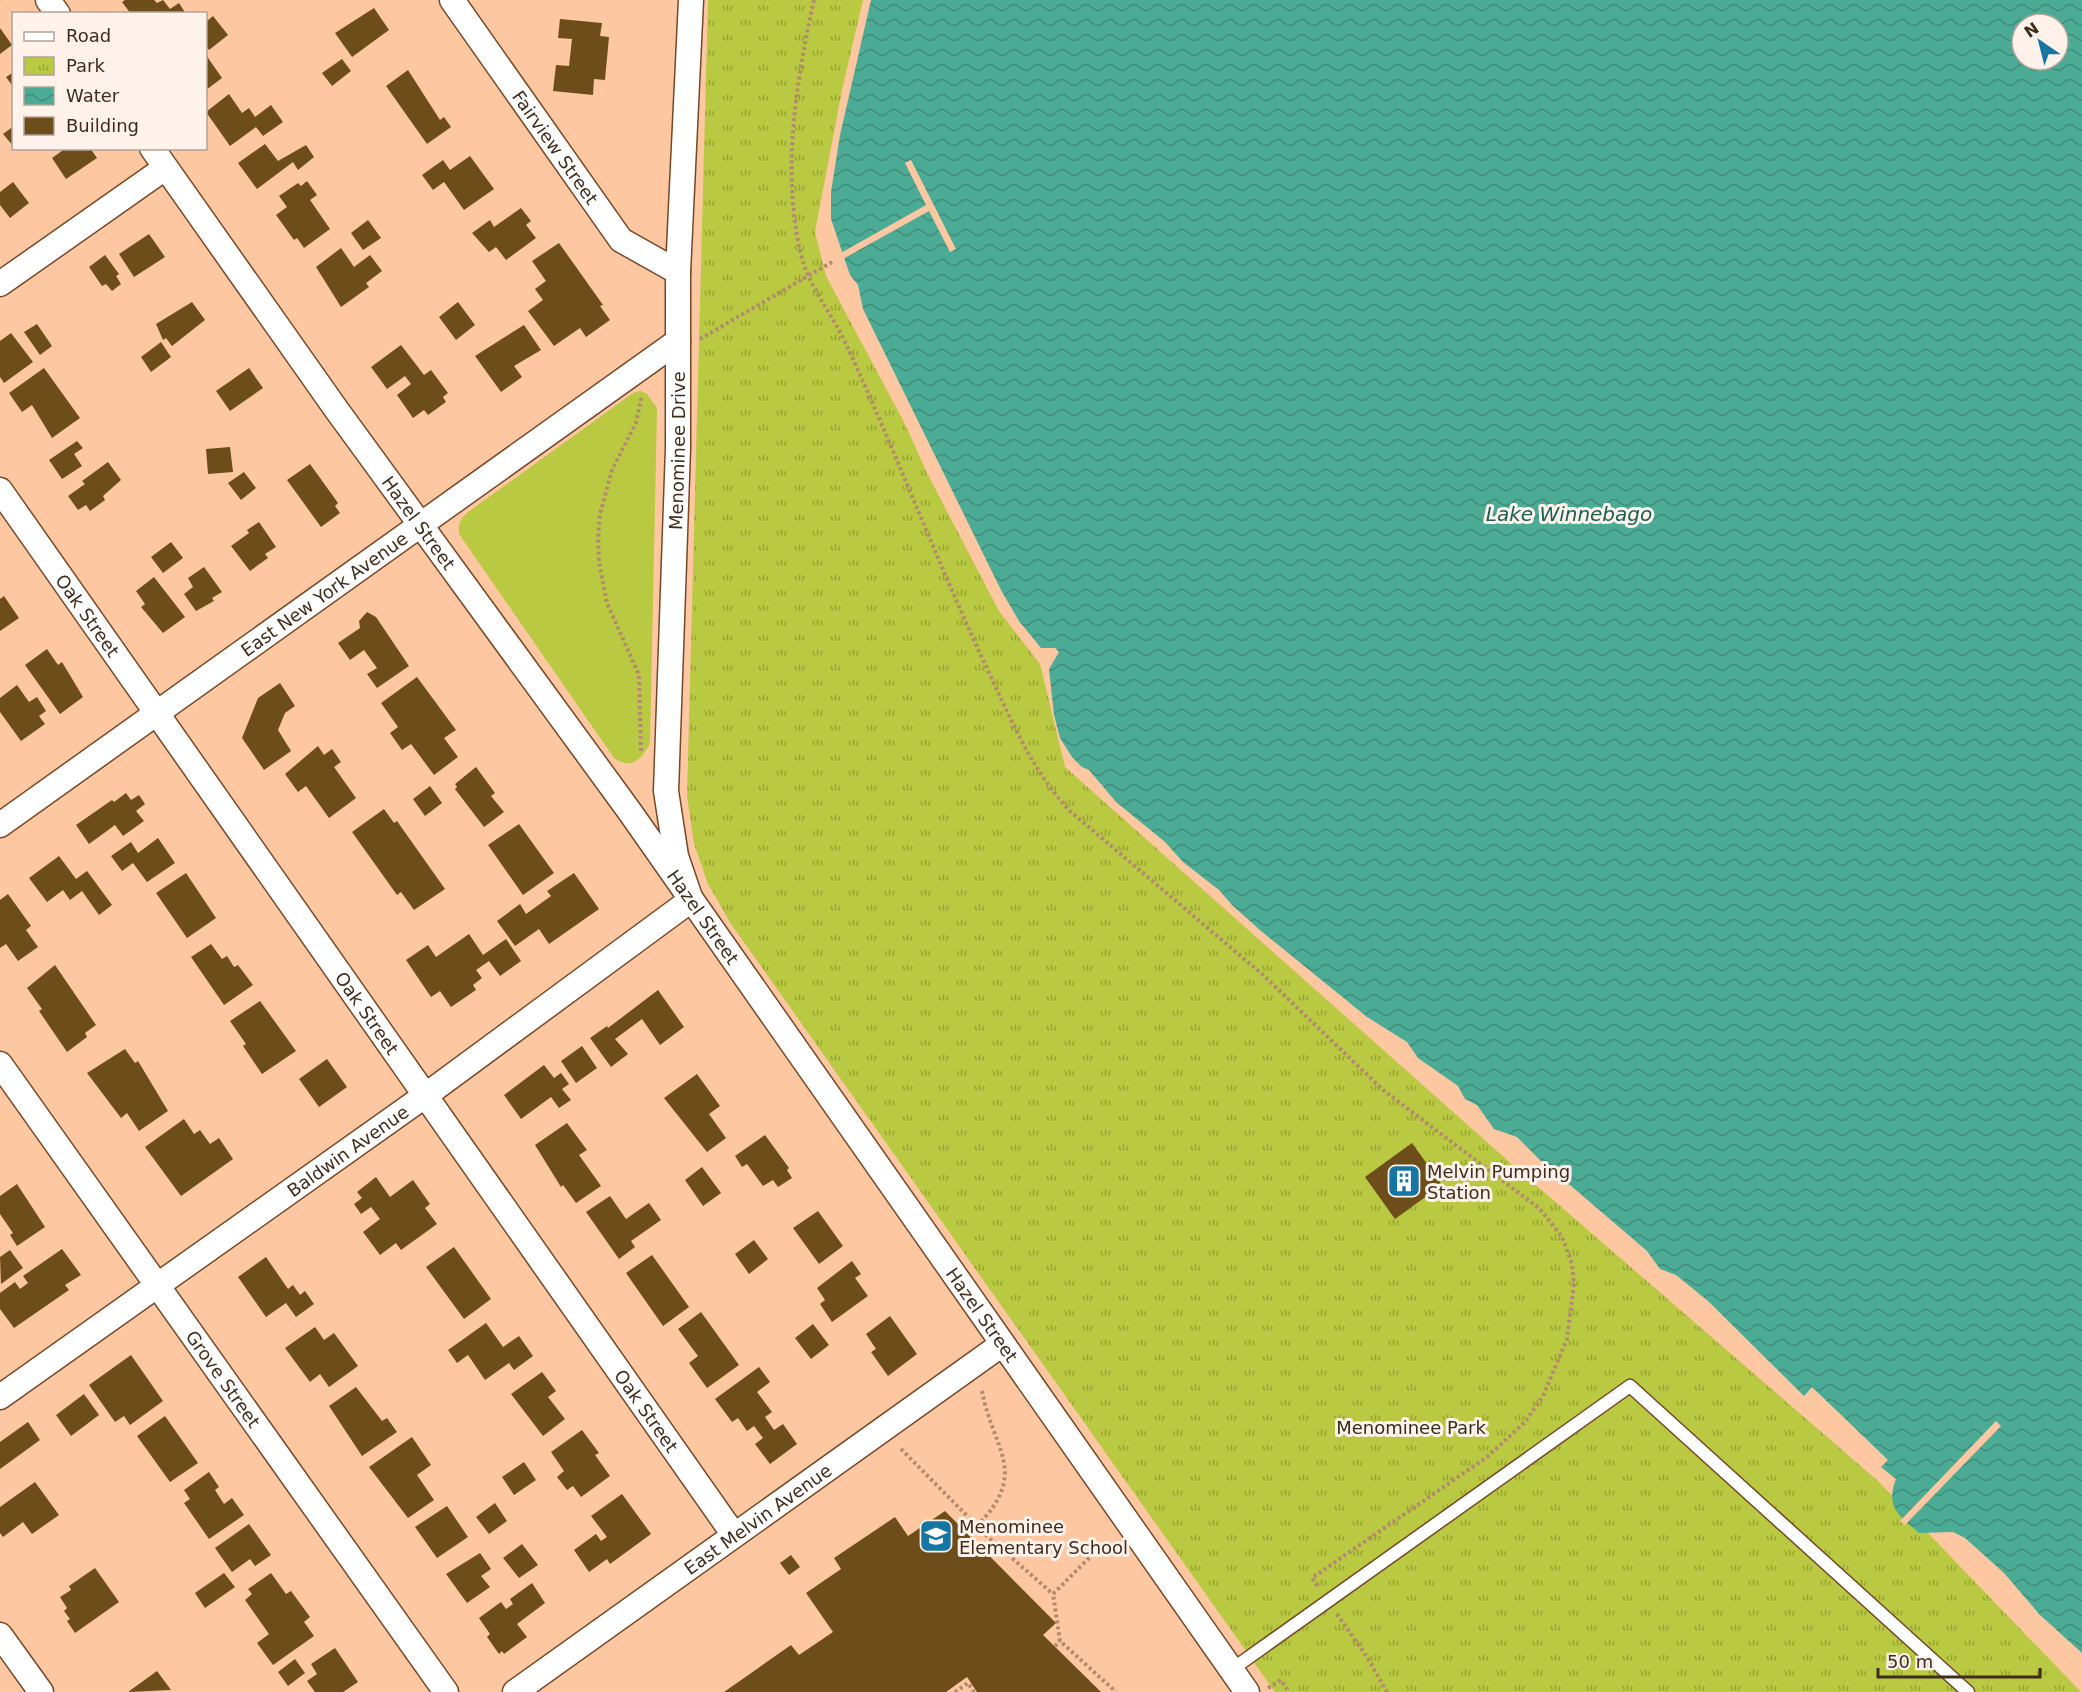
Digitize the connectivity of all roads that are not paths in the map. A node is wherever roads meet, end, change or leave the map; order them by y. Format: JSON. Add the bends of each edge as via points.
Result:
{"nodes":[{"id":1,"x":452,"y":0,"type":"edge"},
{"id":2,"x":691,"y":0,"type":"edge"},
{"id":3,"x":158,"y":158,"type":"edge"},
{"id":4,"x":678,"y":273,"type":"junction"},
{"id":5,"x":0,"y":284,"type":"edge"},
{"id":6,"x":678,"y":345,"type":"junction"},
{"id":7,"x":0,"y":490,"type":"edge"},
{"id":8,"x":422,"y":524,"type":"junction"},
{"id":9,"x":159,"y":714,"type":"junction"},
{"id":10,"x":0,"y":825,"type":"edge"},
{"id":11,"x":692,"y":900,"type":"junction"},
{"id":12,"x":0,"y":1064,"type":"edge"},
{"id":13,"x":426,"y":1095,"type":"junction"},
{"id":14,"x":156,"y":1286,"type":"junction"},
{"id":15,"x":1001,"y":1345,"type":"junction"},
{"id":16,"x":0,"y":1398,"type":"edge"},
{"id":17,"x":734,"y":1535,"type":"junction"},
{"id":18,"x":0,"y":1635,"type":"edge"},
{"id":19,"x":1231,"y":1670,"type":"junction"},
{"id":20,"x":41,"y":1692,"type":"edge"},
{"id":21,"x":446,"y":1692,"type":"edge"},
{"id":22,"x":514,"y":1692,"type":"edge"},
{"id":23,"x":1247,"y":1692,"type":"edge"},
{"id":24,"x":1968,"y":1692,"type":"edge"}],
"edges":[{"from":1,"to":4,"type":"street","name":"Fairview Street","via":[[621,240]]},
{"from":2,"to":4,"type":"street","name":"Menominee Drive"},
{"from":3,"to":5,"type":"street"},
{"from":3,"to":8,"type":"street","name":"Hazel Street"},
{"from":4,"to":6,"type":"street","name":"Menominee Drive"},
{"from":6,"to":8,"type":"street","name":"East New York Avenue"},
{"from":6,"to":11,"type":"street","name":"Menominee Drive","via":[[666,791],[676,856]]},
{"from":7,"to":9,"type":"street","name":"Oak Street"},
{"from":8,"to":9,"type":"street","name":"East New York Avenue"},
{"from":8,"to":11,"type":"street","name":"Hazel Street"},
{"from":9,"to":10,"type":"street","name":"East New York Avenue"},
{"from":9,"to":13,"type":"street","name":"Oak Street"},
{"from":11,"to":13,"type":"street","name":"Baldwin Avenue"},
{"from":11,"to":15,"type":"street","name":"Hazel Street"},
{"from":12,"to":14,"type":"street","name":"Grove Street"},
{"from":13,"to":14,"type":"street","name":"Baldwin Avenue"},
{"from":13,"to":17,"type":"street","name":"Oak Street"},
{"from":14,"to":16,"type":"street","name":"Baldwin Avenue"},
{"from":14,"to":21,"type":"street","name":"Grove Street"},
{"from":15,"to":17,"type":"street","name":"East Melvin Avenue"},
{"from":15,"to":19,"type":"street","name":"Hazel Street"},
{"from":17,"to":22,"type":"street","name":"East Melvin Avenue"},
{"from":18,"to":20,"type":"street"},
{"from":19,"to":23,"type":"street","name":"Hazel Street"},
{"from":19,"to":24,"type":"lane","via":[[1630,1386]]}]}
